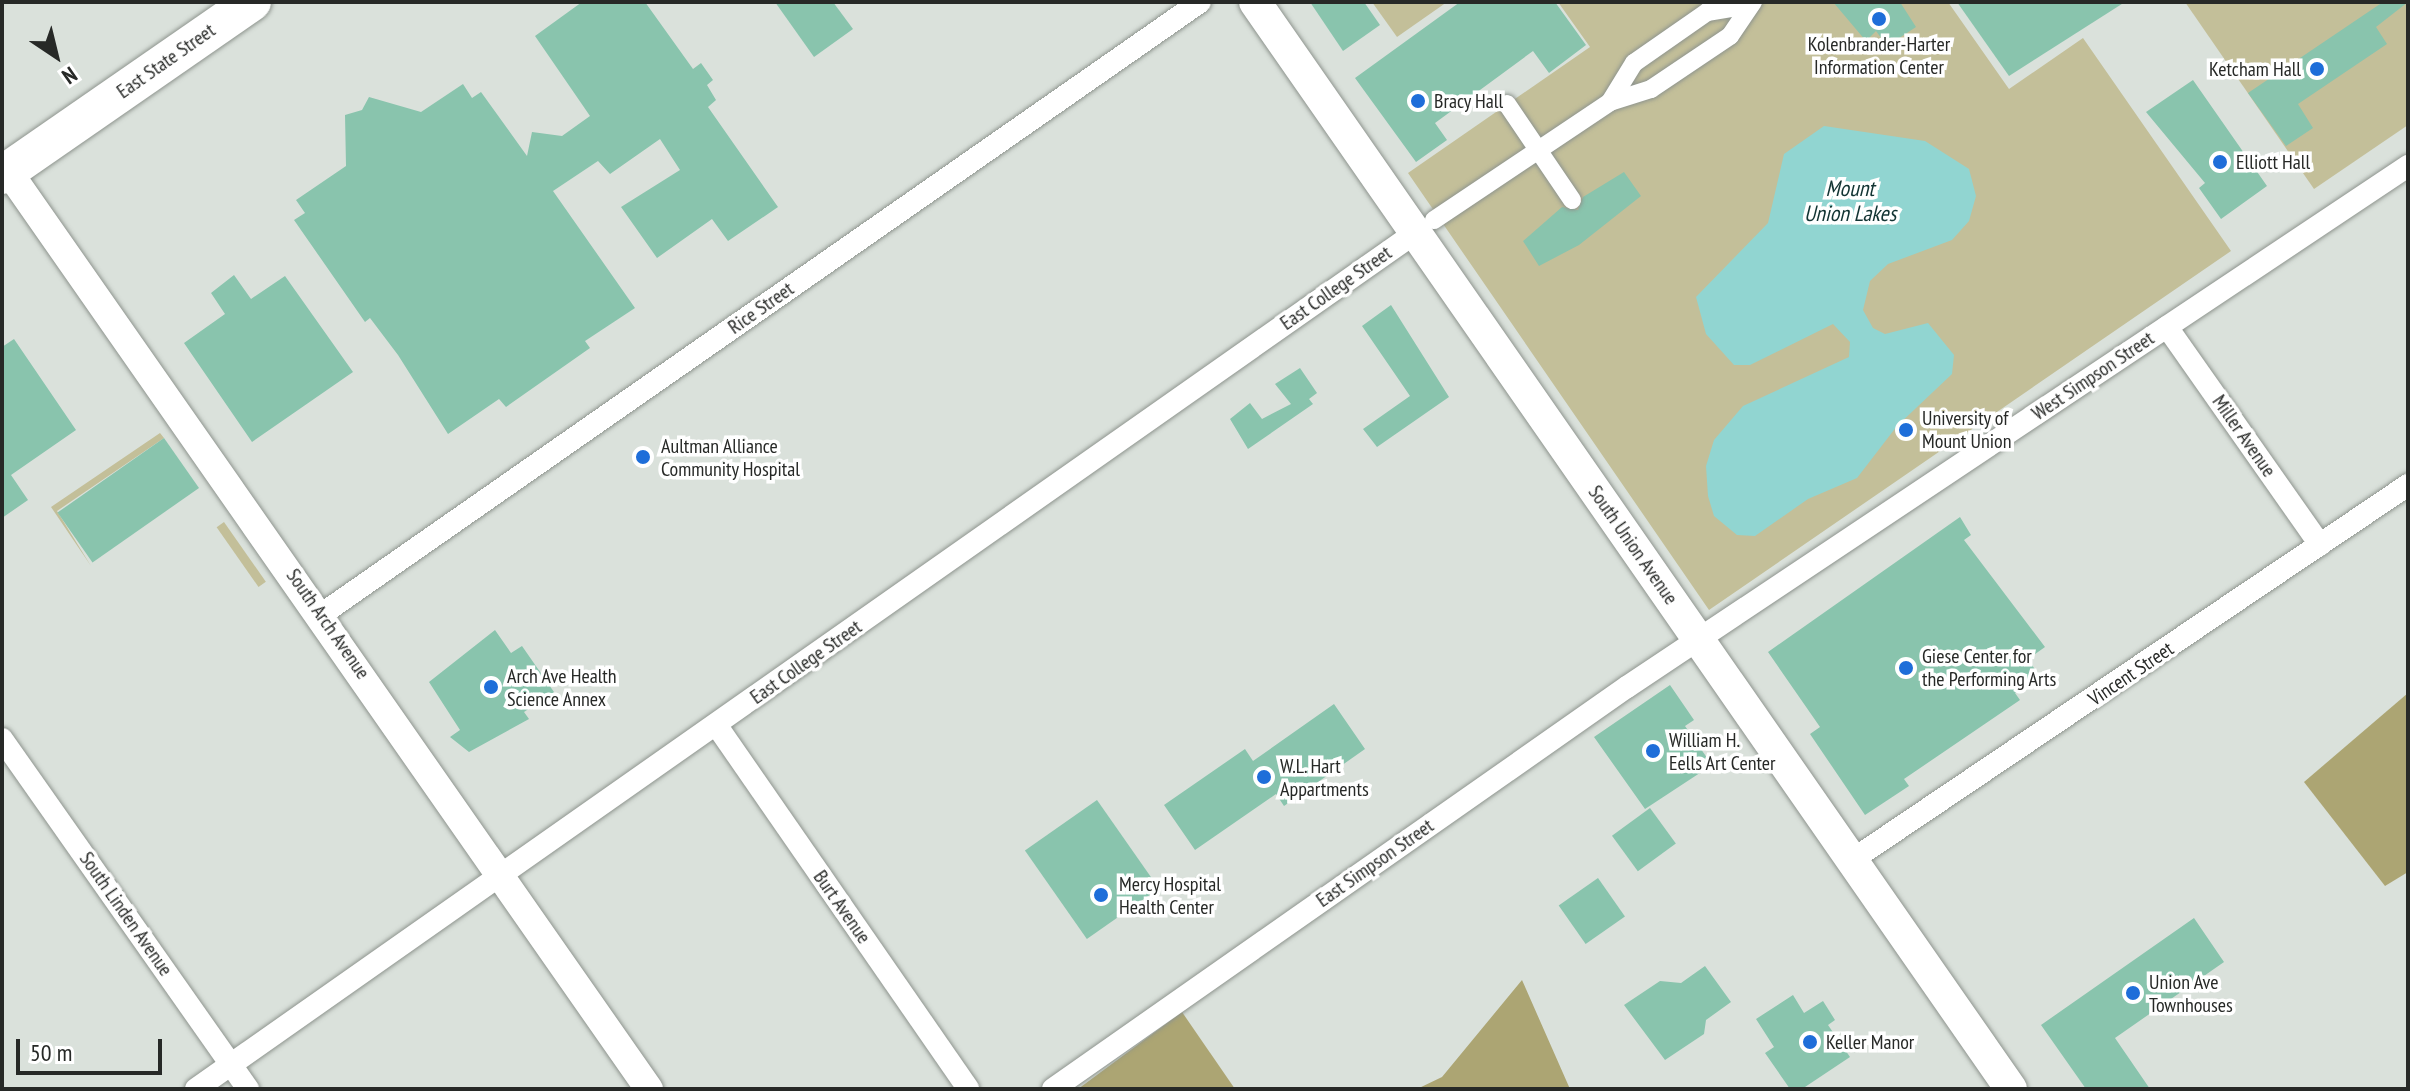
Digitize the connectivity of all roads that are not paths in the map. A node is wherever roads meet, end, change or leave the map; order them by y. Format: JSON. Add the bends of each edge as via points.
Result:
{"nodes":[{"id":1,"x":1200,"y":2,"type":"edge"},
{"id":2,"x":1255,"y":2,"type":"edge"},
{"id":3,"x":1752,"y":3,"type":"edge"},
{"id":4,"x":233,"y":7,"type":"edge"},
{"id":5,"x":1610,"y":102,"type":"junction"},
{"id":6,"x":1507,"y":104,"type":"dead end"},
{"id":7,"x":1538,"y":150,"type":"junction"},
{"id":8,"x":2408,"y":166,"type":"edge"},
{"id":9,"x":4,"y":170,"type":"edge"},
{"id":10,"x":1572,"y":200,"type":"dead end"},
{"id":11,"x":1424,"y":226,"type":"junction"},
{"id":12,"x":2167,"y":327,"type":"junction"},
{"id":13,"x":2408,"y":485,"type":"edge"},
{"id":14,"x":2320,"y":545,"type":"junction"},
{"id":15,"x":322,"y":614,"type":"junction"},
{"id":16,"x":1698,"y":640,"type":"junction"},
{"id":17,"x":717,"y":726,"type":"junction"},
{"id":18,"x":2,"y":739,"type":"edge"},
{"id":19,"x":1852,"y":860,"type":"junction"},
{"id":20,"x":502,"y":876,"type":"junction"},
{"id":21,"x":231,"y":1065,"type":"junction"},
{"id":22,"x":196,"y":1089,"type":"edge"},
{"id":23,"x":248,"y":1089,"type":"edge"},
{"id":24,"x":649,"y":1089,"type":"edge"},
{"id":25,"x":968,"y":1089,"type":"edge"},
{"id":26,"x":1053,"y":1089,"type":"edge"},
{"id":27,"x":2011,"y":1089,"type":"edge"}],
"edges":[{"from":1,"to":15,"type":"street","name":"Rice Street"},
{"from":2,"to":11,"type":"main road","name":"South Union Avenue"},
{"from":3,"to":5,"type":"street","via":[[1730,36],[1651,89]]},
{"from":3,"to":5,"type":"street","via":[[1707,12],[1634,63]]},
{"from":4,"to":9,"type":"highway","name":"East State Street"},
{"from":5,"to":7,"type":"street"},
{"from":6,"to":7,"type":"street"},
{"from":7,"to":10,"type":"street"},
{"from":7,"to":11,"type":"street"},
{"from":8,"to":12,"type":"street","name":"West Simpson Street"},
{"from":9,"to":15,"type":"street","name":"South Arch Avenue"},
{"from":11,"to":16,"type":"main road","name":"South Union Avenue"},
{"from":11,"to":17,"type":"street","name":"East College Street"},
{"from":12,"to":14,"type":"street","name":"Miller Avenue"},
{"from":12,"to":16,"type":"street","name":"West Simpson Street"},
{"from":13,"to":14,"type":"street","name":"Vincent Street"},
{"from":14,"to":19,"type":"street","name":"Vincent Street"},
{"from":15,"to":20,"type":"street","name":"South Arch Avenue"},
{"from":16,"to":19,"type":"main road","name":"South Union Avenue"},
{"from":16,"to":26,"type":"street","name":"East Simpson Street"},
{"from":17,"to":20,"type":"street","name":"East College Street"},
{"from":17,"to":25,"type":"street","name":"Burt Avenue"},
{"from":18,"to":21,"type":"street","name":"South Linden Avenue"},
{"from":19,"to":27,"type":"main road","name":"South Union Avenue"},
{"from":20,"to":21,"type":"street","name":"East College Street"},
{"from":20,"to":24,"type":"street","name":"South Arch Avenue"},
{"from":21,"to":22,"type":"street","name":"East College Street"},
{"from":21,"to":23,"type":"street","name":"South Linden Avenue"}]}
